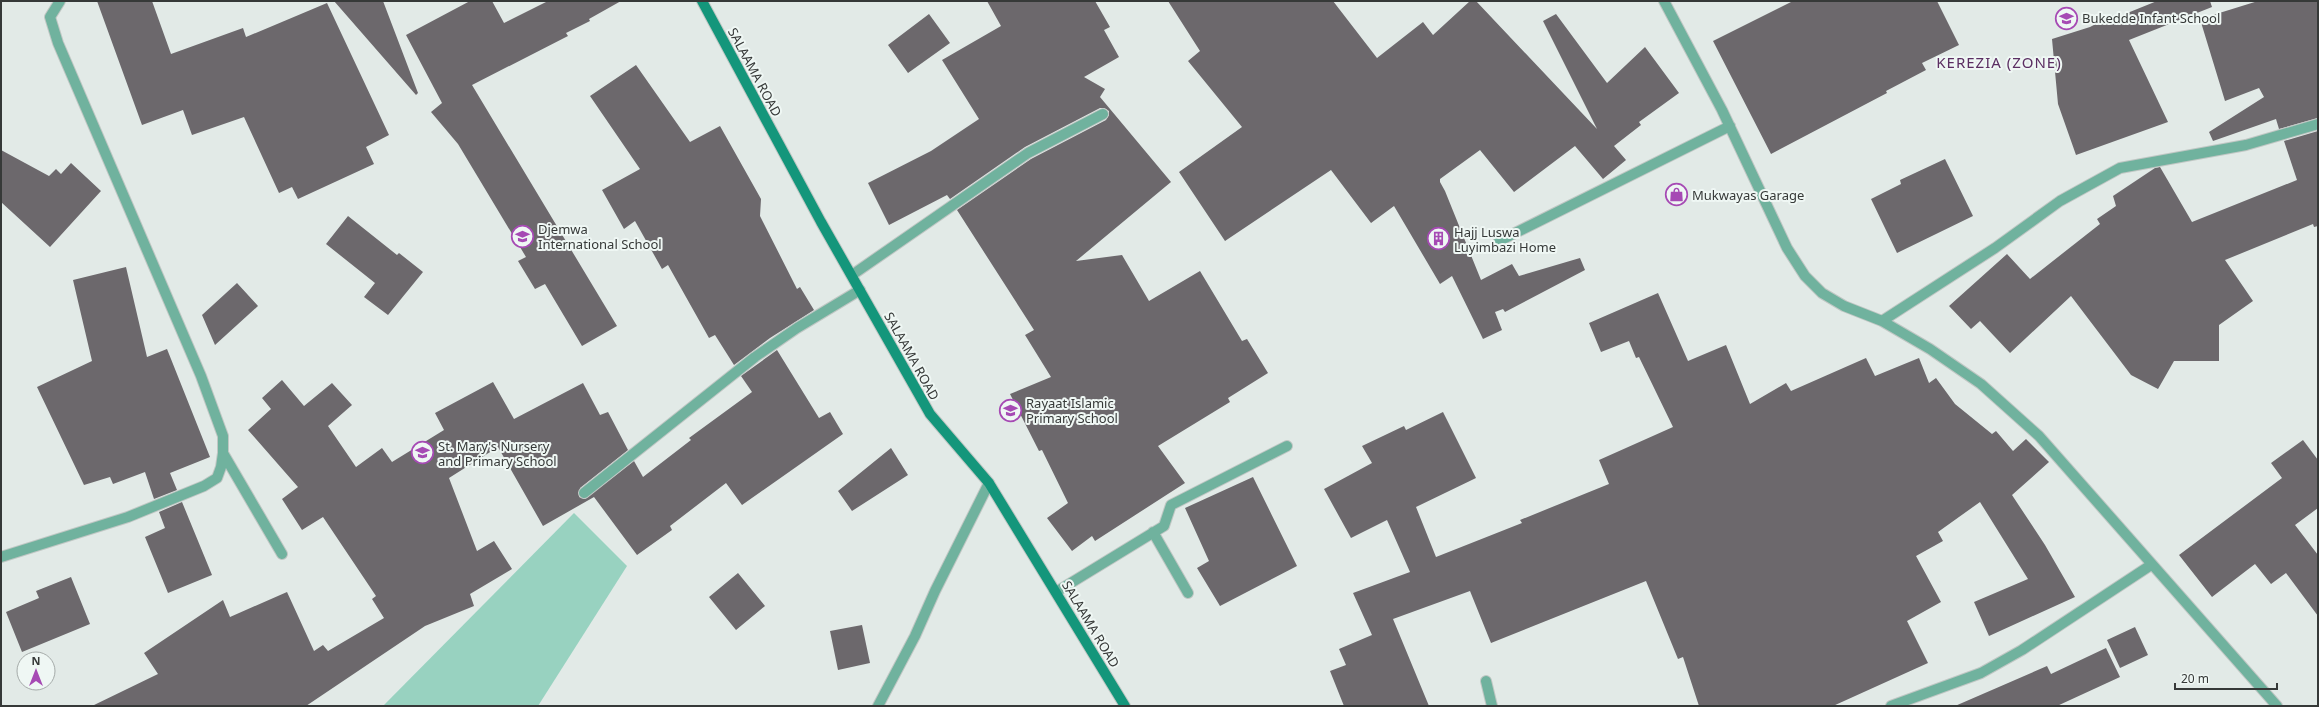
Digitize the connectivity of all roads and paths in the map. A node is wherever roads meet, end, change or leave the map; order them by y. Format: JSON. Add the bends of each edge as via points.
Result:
{"nodes":[{"id":1,"x":60,"y":1,"type":"edge"},
{"id":2,"x":702,"y":1,"type":"edge"},
{"id":3,"x":1664,"y":1,"type":"edge"},
{"id":4,"x":1103,"y":114,"type":"dead end"},
{"id":5,"x":2318,"y":124,"type":"edge"},
{"id":6,"x":1730,"y":126,"type":"junction"},
{"id":7,"x":1499,"y":242,"type":"dead end"},
{"id":8,"x":852,"y":275,"type":"junction"},
{"id":9,"x":860,"y":290,"type":"junction"},
{"id":10,"x":1882,"y":321,"type":"junction"},
{"id":11,"x":1287,"y":446,"type":"dead end"},
{"id":12,"x":223,"y":453,"type":"junction"},
{"id":13,"x":989,"y":483,"type":"junction"},
{"id":14,"x":584,"y":493,"type":"dead end"},
{"id":15,"x":1154,"y":532,"type":"junction"},
{"id":16,"x":282,"y":554,"type":"dead end"},
{"id":17,"x":1,"y":557,"type":"edge"},
{"id":18,"x":2151,"y":565,"type":"junction"},
{"id":19,"x":1056,"y":592,"type":"junction"},
{"id":20,"x":1188,"y":593,"type":"dead end"},
{"id":21,"x":1486,"y":681,"type":"dead end"},
{"id":22,"x":878,"y":706,"type":"edge"},
{"id":23,"x":1125,"y":706,"type":"edge"},
{"id":24,"x":1492,"y":706,"type":"edge"},
{"id":25,"x":1891,"y":706,"type":"edge"},
{"id":26,"x":2278,"y":706,"type":"edge"}],
"edges":[{"from":1,"to":12,"type":"street","via":[[50,17],[58,43],[201,376],[223,436]]},
{"from":2,"to":8,"type":"main road","name":"SALAAMA ROAD"},
{"from":3,"to":6,"type":"street"},
{"from":4,"to":8,"type":"street","via":[[1028,153]]},
{"from":5,"to":10,"type":"street","via":[[2246,145],[2120,168],[2060,201],[1995,248]]},
{"from":6,"to":7,"type":"street"},
{"from":6,"to":10,"type":"street","via":[[1787,248],[1805,276],[1822,293],[1844,306]]},
{"from":8,"to":9,"type":"main road","name":"SALAAMA ROAD"},
{"from":9,"to":13,"type":"main road","name":"SALAAMA ROAD","via":[[930,414]]},
{"from":9,"to":14,"type":"street","via":[[755,357]]},
{"from":10,"to":18,"type":"street","via":[[1930,349],[1981,384],[2039,436]]},
{"from":11,"to":15,"type":"street","via":[[1171,505],[1164,526]]},
{"from":12,"to":16,"type":"street"},
{"from":12,"to":17,"type":"street","via":[[217,478],[204,486],[128,517]]},
{"from":13,"to":19,"type":"main road","name":"SALAAMA ROAD"},
{"from":13,"to":22,"type":"street"},
{"from":15,"to":19,"type":"street"},
{"from":15,"to":20,"type":"street"},
{"from":18,"to":25,"type":"street","via":[[2022,650],[1981,673]]},
{"from":18,"to":26,"type":"street"},
{"from":19,"to":23,"type":"main road","name":"SALAAMA ROAD"},
{"from":21,"to":24,"type":"street"}]}
